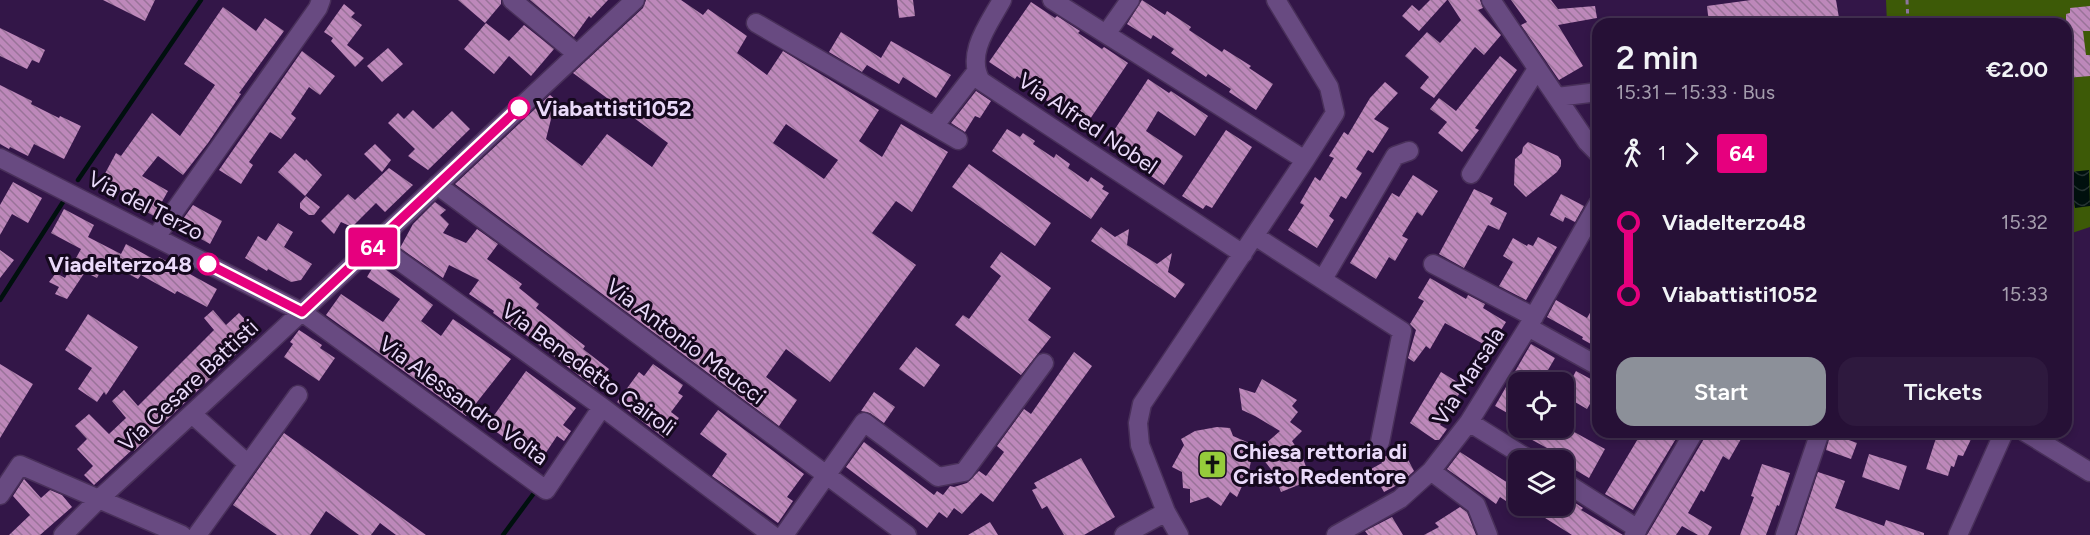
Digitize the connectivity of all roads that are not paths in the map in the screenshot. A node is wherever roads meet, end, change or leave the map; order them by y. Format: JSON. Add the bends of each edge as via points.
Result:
{"nodes":[{"id":1,"x":321,"y":0,"type":"edge"},
{"id":2,"x":512,"y":0,"type":"edge"},
{"id":3,"x":635,"y":0,"type":"edge"},
{"id":4,"x":1002,"y":0,"type":"edge"},
{"id":5,"x":1052,"y":0,"type":"edge"},
{"id":6,"x":1130,"y":0,"type":"edge"},
{"id":7,"x":1276,"y":0,"type":"edge"},
{"id":8,"x":1491,"y":0,"type":"edge"},
{"id":9,"x":756,"y":22,"type":"dead end"},
{"id":10,"x":1106,"y":34,"type":"junction"},
{"id":11,"x":578,"y":54,"type":"junction"},
{"id":12,"x":1537,"y":69,"type":"junction"},
{"id":13,"x":976,"y":72,"type":"junction"},
{"id":14,"x":1592,"y":93,"type":"edge"},
{"id":15,"x":1557,"y":97,"type":"junction"},
{"id":16,"x":935,"y":125,"type":"junction"},
{"id":17,"x":958,"y":140,"type":"dead end"},
{"id":18,"x":1592,"y":145,"type":"edge"},
{"id":19,"x":1409,"y":152,"type":"dead end"},
{"id":20,"x":0,"y":158,"type":"edge"},
{"id":21,"x":1305,"y":160,"type":"junction"},
{"id":22,"x":1471,"y":174,"type":"dead end"},
{"id":23,"x":437,"y":185,"type":"junction"},
{"id":24,"x":1592,"y":215,"type":"edge"},
{"id":25,"x":1255,"y":236,"type":"junction"},
{"id":26,"x":156,"y":237,"type":"junction"},
{"id":27,"x":376,"y":244,"type":"junction"},
{"id":28,"x":1243,"y":254,"type":"junction"},
{"id":29,"x":1433,"y":264,"type":"dead end"},
{"id":30,"x":1323,"y":279,"type":"junction"},
{"id":31,"x":302,"y":312,"type":"junction"},
{"id":32,"x":1531,"y":322,"type":"junction"},
{"id":33,"x":1592,"y":362,"type":"edge"},
{"id":34,"x":1044,"y":363,"type":"dead end"},
{"id":35,"x":298,"y":395,"type":"dead end"},
{"id":36,"x":602,"y":407,"type":"junction"},
{"id":37,"x":192,"y":414,"type":"junction"},
{"id":38,"x":1469,"y":422,"type":"junction"},
{"id":39,"x":1691,"y":438,"type":"edge"},
{"id":40,"x":1818,"y":438,"type":"edge"},
{"id":41,"x":2001,"y":438,"type":"edge"},
{"id":42,"x":2035,"y":438,"type":"edge"},
{"id":43,"x":1380,"y":442,"type":"dead end"},
{"id":44,"x":1514,"y":450,"type":"edge"},
{"id":45,"x":248,"y":464,"type":"junction"},
{"id":46,"x":1431,"y":471,"type":"junction"},
{"id":47,"x":2090,"y":472,"type":"edge"},
{"id":48,"x":826,"y":475,"type":"junction"},
{"id":49,"x":1574,"y":489,"type":"edge"},
{"id":50,"x":0,"y":495,"type":"edge"},
{"id":51,"x":98,"y":500,"type":"junction"},
{"id":52,"x":1166,"y":512,"type":"junction"},
{"id":53,"x":1636,"y":532,"type":"edge"},
{"id":54,"x":63,"y":535,"type":"edge"},
{"id":55,"x":182,"y":535,"type":"edge"},
{"id":56,"x":197,"y":535,"type":"edge"},
{"id":57,"x":772,"y":535,"type":"edge"},
{"id":58,"x":784,"y":535,"type":"edge"},
{"id":59,"x":907,"y":535,"type":"edge"},
{"id":60,"x":1124,"y":535,"type":"edge"},
{"id":61,"x":1179,"y":535,"type":"edge"},
{"id":62,"x":1336,"y":535,"type":"edge"},
{"id":63,"x":1488,"y":535,"type":"edge"},
{"id":64,"x":1785,"y":535,"type":"edge"},
{"id":65,"x":1958,"y":535,"type":"edge"}],
"edges":[{"from":1,"to":26,"type":"street"},
{"from":2,"to":11,"type":"street"},
{"from":3,"to":11,"type":"street","name":"Via Cesare Battisti"},
{"from":4,"to":13,"type":"street","via":[[977,46]]},
{"from":5,"to":10,"type":"street"},
{"from":6,"to":10,"type":"street"},
{"from":7,"to":21,"type":"street","via":[[1329,87],[1335,113]]},
{"from":8,"to":12,"type":"street"},
{"from":9,"to":16,"type":"street"},
{"from":10,"to":21,"type":"street"},
{"from":11,"to":23,"type":"street","name":"Via Cesare Battisti"},
{"from":12,"to":15,"type":"street"},
{"from":12,"to":22,"type":"street"},
{"from":13,"to":16,"type":"street"},
{"from":13,"to":28,"type":"street","name":"Via Alfred Nobel","via":[[981,81]]},
{"from":14,"to":15,"type":"street"},
{"from":15,"to":18,"type":"street"},
{"from":16,"to":17,"type":"street"},
{"from":19,"to":30,"type":"street","via":[[1395,156]]},
{"from":20,"to":26,"type":"street","name":"Via del Terzo"},
{"from":21,"to":25,"type":"street"},
{"from":23,"to":27,"type":"street","name":"Via Cesare Battisti"},
{"from":23,"to":48,"type":"street","name":"Via Antonio Meucci"},
{"from":24,"to":32,"type":"street","name":"Via Marsala"},
{"from":25,"to":28,"type":"street"},
{"from":25,"to":30,"type":"street"},
{"from":26,"to":31,"type":"street","name":"Via del Terzo"},
{"from":27,"to":31,"type":"street","name":"Via Cesare Battisti"},
{"from":27,"to":36,"type":"street","name":"Via Benedetto Cairoli"},
{"from":28,"to":52,"type":"street","via":[[1142,404],[1138,423],[1140,445]]},
{"from":29,"to":32,"type":"street"},
{"from":30,"to":43,"type":"street","via":[[1402,331]]},
{"from":31,"to":36,"type":"street","name":"Via Alessandro Volta","via":[[546,490]]},
{"from":31,"to":37,"type":"street","name":"Via Cesare Battisti"},
{"from":32,"to":33,"type":"street"},
{"from":32,"to":38,"type":"street","name":"Via Marsala"},
{"from":34,"to":48,"type":"street","via":[[964,472],[939,477],[864,422]]},
{"from":35,"to":45,"type":"street"},
{"from":36,"to":57,"type":"street","name":"Via Benedetto Cairoli"},
{"from":37,"to":45,"type":"street"},
{"from":37,"to":51,"type":"street","name":"Via Cesare Battisti"},
{"from":38,"to":44,"type":"street"},
{"from":38,"to":46,"type":"street","name":"Via Marsala"},
{"from":39,"to":53,"type":"street"},
{"from":40,"to":64,"type":"street"},
{"from":41,"to":65,"type":"street"},
{"from":42,"to":47,"type":"street"},
{"from":45,"to":56,"type":"street"},
{"from":46,"to":62,"type":"street","name":"Via Marsala","via":[[1400,499]]},
{"from":46,"to":63,"type":"street","via":[[1476,505]]},
{"from":48,"to":58,"type":"street"},
{"from":48,"to":59,"type":"street","name":"Via Antonio Meucci"},
{"from":49,"to":53,"type":"street"},
{"from":50,"to":51,"type":"street","via":[[20,465]]},
{"from":51,"to":54,"type":"street","name":"Via Cesare Battisti"},
{"from":51,"to":55,"type":"street"},
{"from":52,"to":60,"type":"street"},
{"from":52,"to":61,"type":"street"}]}
